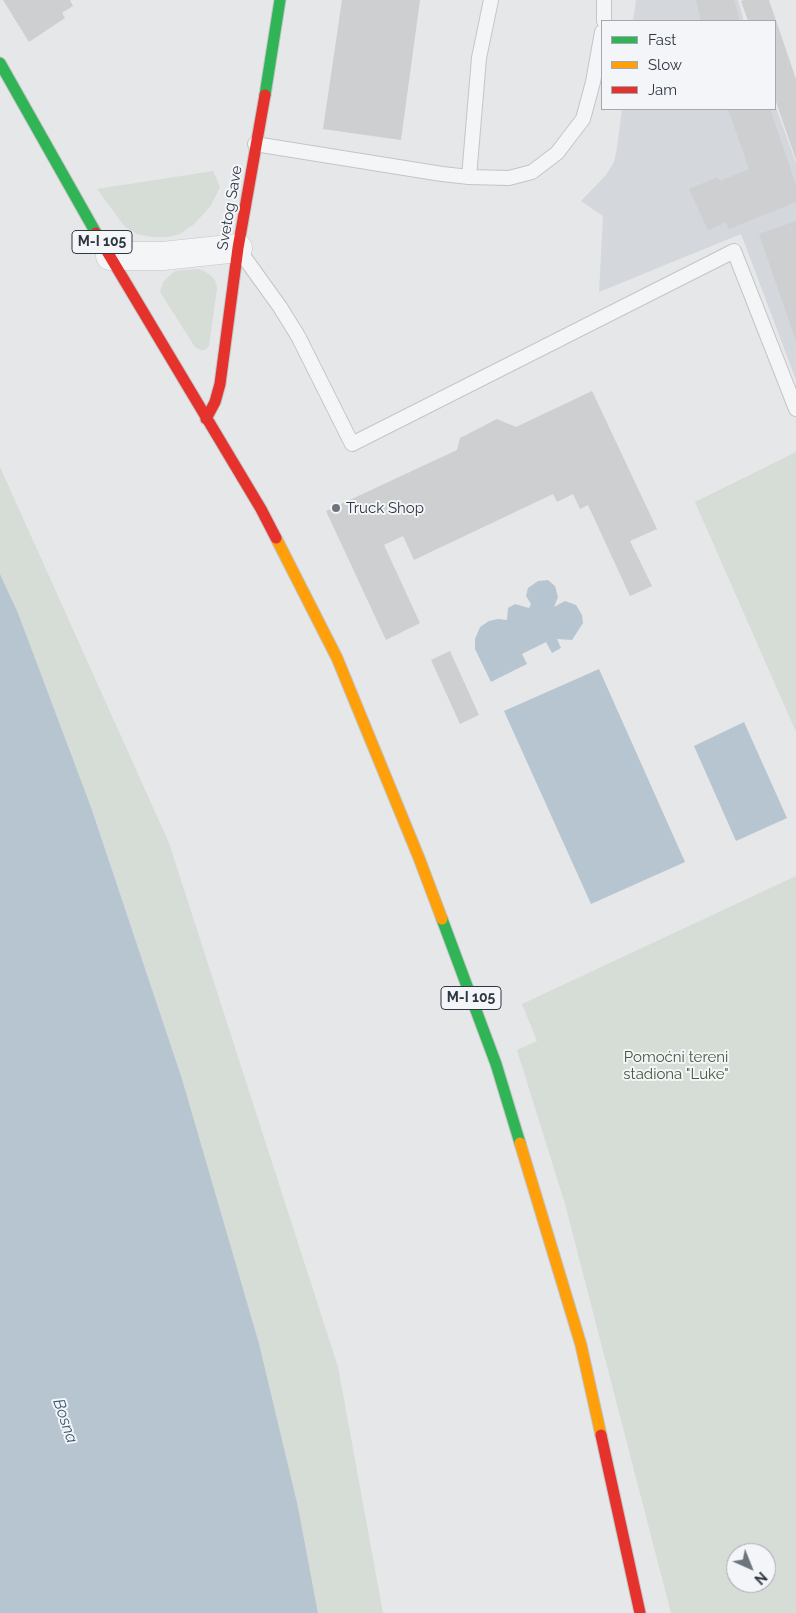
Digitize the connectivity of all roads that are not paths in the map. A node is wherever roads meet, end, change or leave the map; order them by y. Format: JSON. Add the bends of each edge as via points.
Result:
{"nodes":[{"id":1,"x":280,"y":0,"type":"edge"},
{"id":2,"x":491,"y":0,"type":"edge"},
{"id":3,"x":604,"y":0,"type":"edge"},
{"id":4,"x":604,"y":20,"type":"edge"},
{"id":5,"x":601,"y":38,"type":"edge"},
{"id":6,"x":0,"y":64,"type":"edge"},
{"id":7,"x":255,"y":144,"type":"junction"},
{"id":8,"x":469,"y":177,"type":"junction"},
{"id":9,"x":238,"y":248,"type":"junction"},
{"id":10,"x":110,"y":256,"type":"junction"},
{"id":11,"x":796,"y":409,"type":"edge"},
{"id":12,"x":206,"y":419,"type":"junction"},
{"id":13,"x":640,"y":1613,"type":"edge"}],
"edges":[{"from":1,"to":7,"type":"main road","name":"Svetog Save"},
{"from":2,"to":8,"type":"lane","via":[[479,58]]},
{"from":3,"to":4,"type":"lane"},
{"from":5,"to":8,"type":"lane","via":[[594,82],[583,119],[557,153],[532,172],[509,178]]},
{"from":6,"to":10,"type":"main road","number":"M-I 105"},
{"from":7,"to":8,"type":"lane"},
{"from":7,"to":9,"type":"main road","name":"Svetog Save"},
{"from":9,"to":10,"type":"street","via":[[163,256]]},
{"from":9,"to":11,"type":"lane","via":[[298,336],[352,444],[734,251]]},
{"from":9,"to":12,"type":"main road","name":"Svetog Save","via":[[220,384]]},
{"from":10,"to":12,"type":"main road","number":"M-I 105"},
{"from":12,"to":13,"type":"main road","number":"M-I 105","via":[[261,509],[336,658],[419,858],[496,1064],[581,1346]]}]}
